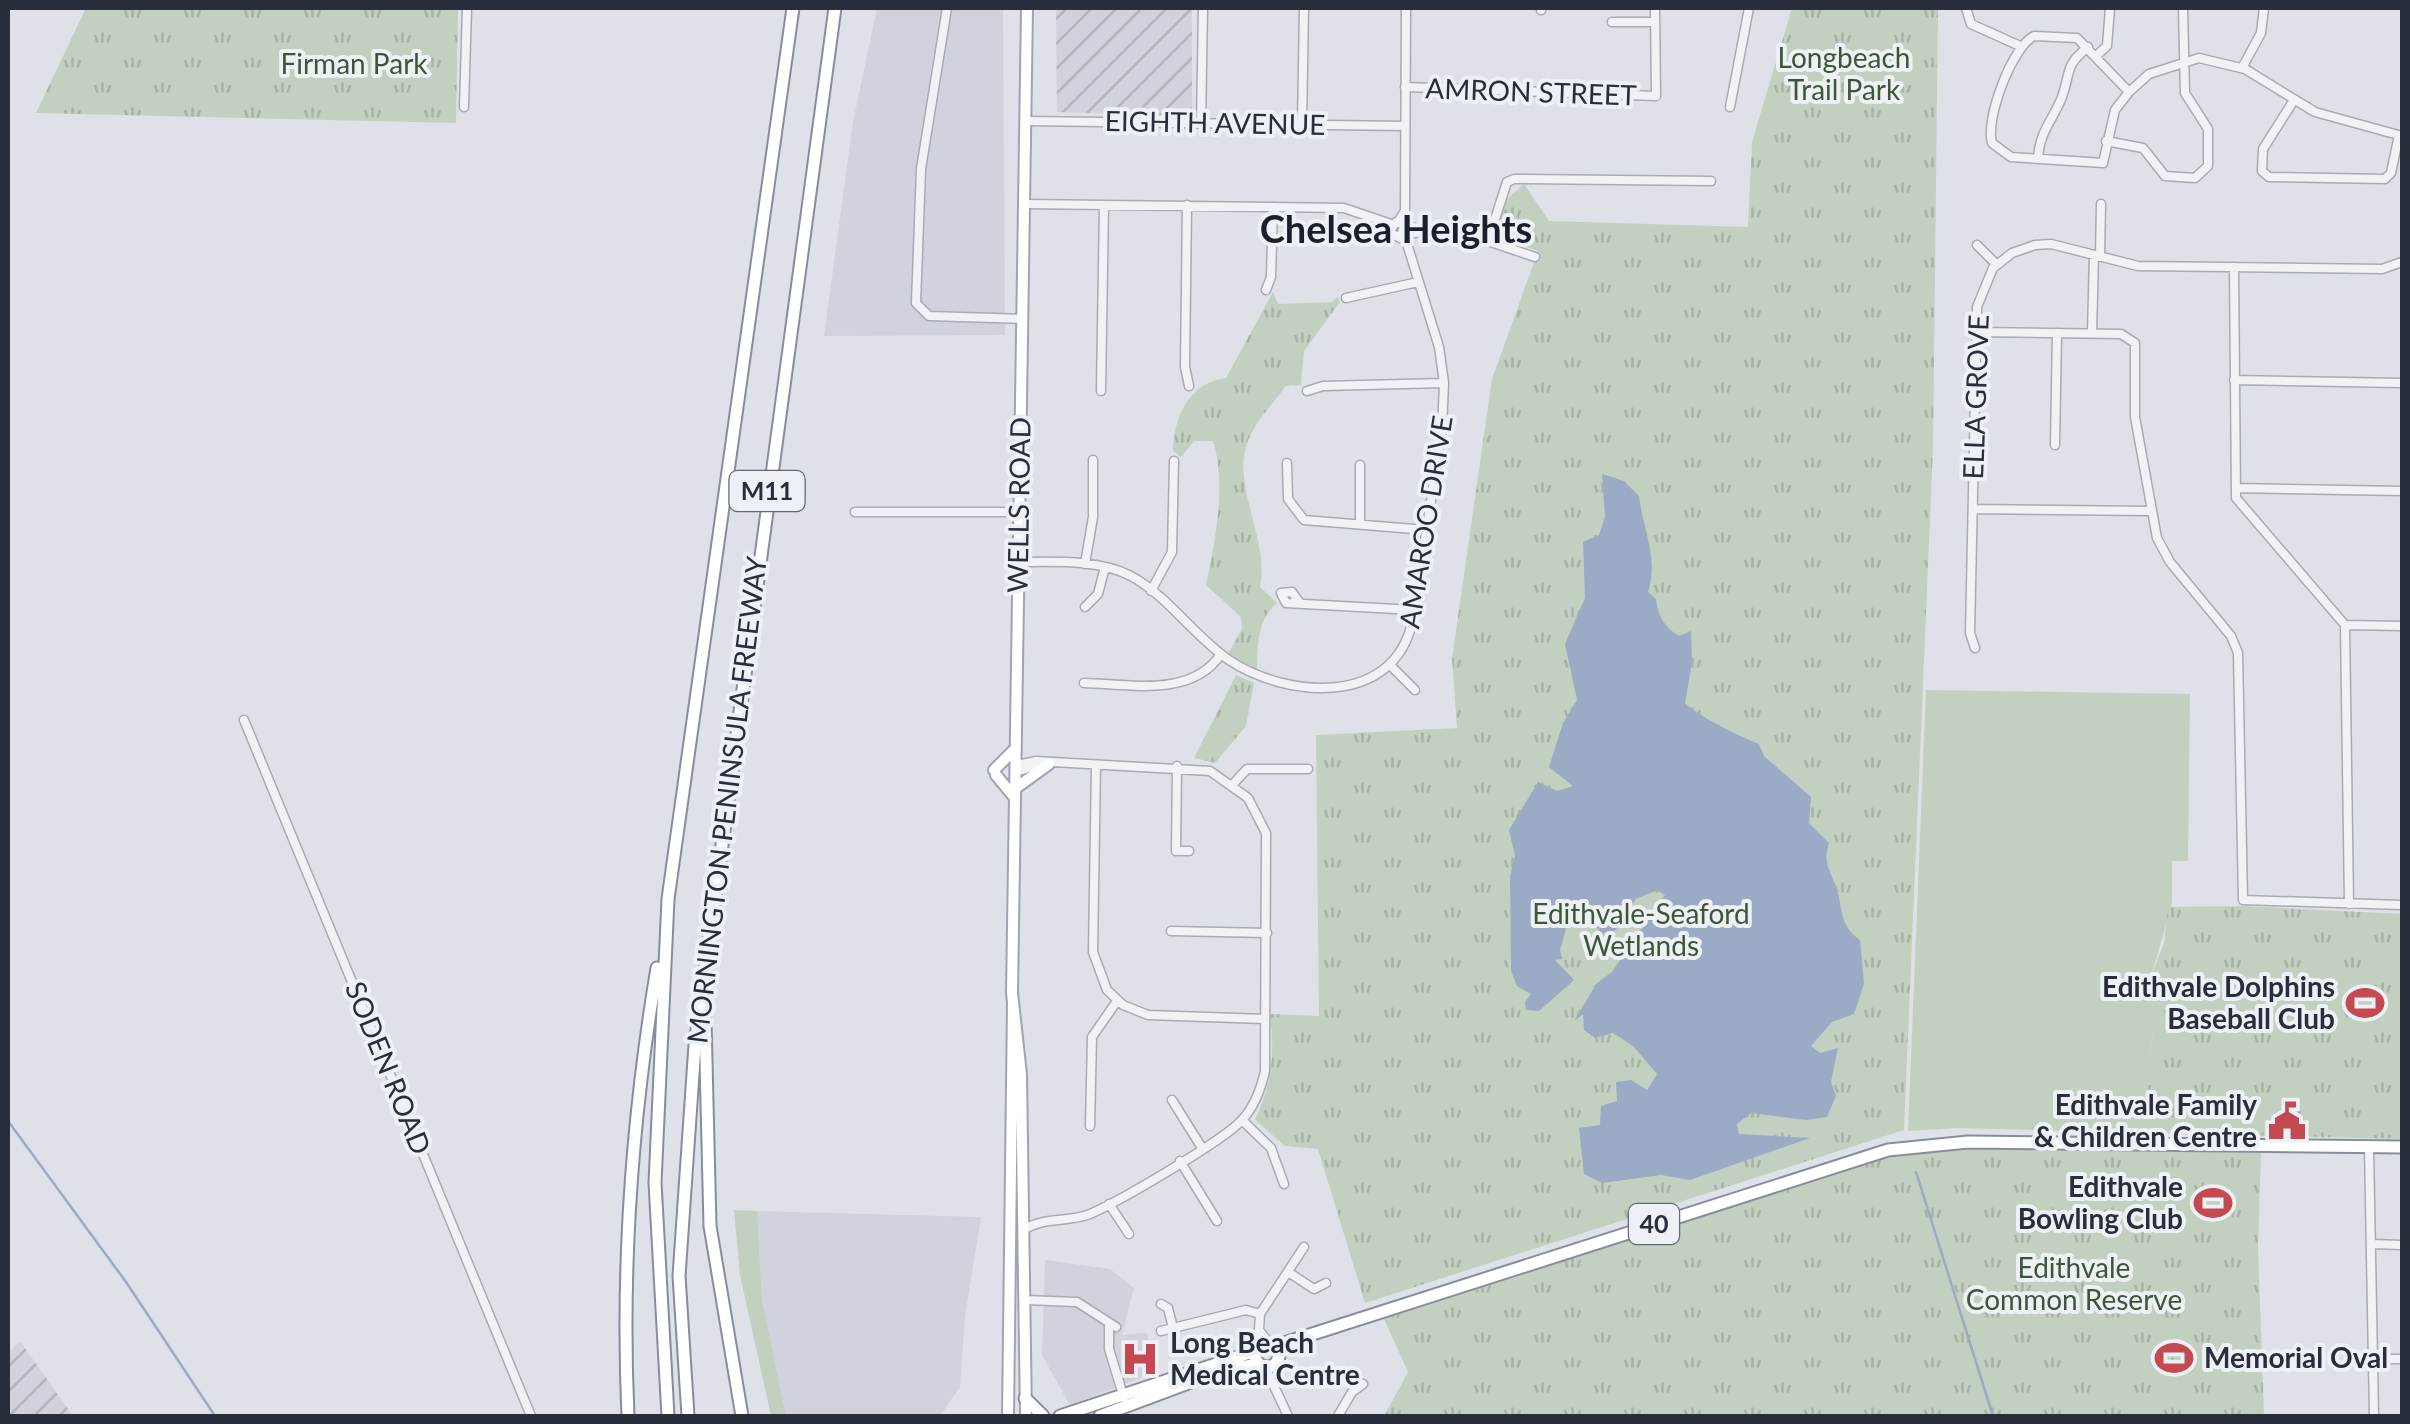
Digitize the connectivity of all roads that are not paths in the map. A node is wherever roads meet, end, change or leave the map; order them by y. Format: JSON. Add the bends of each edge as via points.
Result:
{"nodes":[{"id":1,"x":466,"y":8,"type":"edge"},
{"id":2,"x":785,"y":8,"type":"edge"},
{"id":3,"x":793,"y":8,"type":"edge"},
{"id":4,"x":838,"y":8,"type":"edge"},
{"id":5,"x":947,"y":8,"type":"edge"},
{"id":6,"x":1027,"y":8,"type":"edge"},
{"id":7,"x":1202,"y":8,"type":"edge"},
{"id":8,"x":1304,"y":8,"type":"edge"},
{"id":9,"x":1406,"y":8,"type":"edge"},
{"id":10,"x":1655,"y":8,"type":"edge"},
{"id":11,"x":1749,"y":8,"type":"edge"},
{"id":12,"x":1966,"y":8,"type":"edge"},
{"id":13,"x":2110,"y":8,"type":"edge"},
{"id":14,"x":2183,"y":8,"type":"edge"},
{"id":15,"x":2264,"y":8,"type":"edge"},
{"id":16,"x":1612,"y":22,"type":"dead end"},
{"id":17,"x":1655,"y":22,"type":"junction"},
{"id":18,"x":2020,"y":46,"type":"junction"},
{"id":19,"x":2088,"y":47,"type":"junction"},
{"id":20,"x":2096,"y":56,"type":"junction"},
{"id":21,"x":2182,"y":62,"type":"junction"},
{"id":22,"x":2242,"y":68,"type":"junction"},
{"id":23,"x":784,"y":80,"type":"junction"},
{"id":24,"x":1405,"y":87,"type":"junction"},
{"id":25,"x":2128,"y":92,"type":"junction"},
{"id":26,"x":2294,"y":100,"type":"junction"},
{"id":27,"x":464,"y":107,"type":"dead end"},
{"id":28,"x":1730,"y":107,"type":"dead end"},
{"id":29,"x":1026,"y":121,"type":"junction"},
{"id":30,"x":1201,"y":123,"type":"junction"},
{"id":31,"x":1302,"y":125,"type":"junction"},
{"id":32,"x":1405,"y":126,"type":"junction"},
{"id":33,"x":2401,"y":135,"type":"edge"},
{"id":34,"x":2106,"y":141,"type":"junction"},
{"id":35,"x":2038,"y":159,"type":"junction"},
{"id":36,"x":1711,"y":181,"type":"dead end"},
{"id":37,"x":1024,"y":204,"type":"junction"},
{"id":38,"x":1104,"y":204,"type":"junction"},
{"id":39,"x":2101,"y":204,"type":"dead end"},
{"id":40,"x":1187,"y":206,"type":"junction"},
{"id":41,"x":1272,"y":207,"type":"junction"},
{"id":42,"x":1398,"y":230,"type":"junction"},
{"id":43,"x":1430,"y":230,"type":"junction"},
{"id":44,"x":1417,"y":234,"type":"junction"},
{"id":45,"x":1488,"y":241,"type":"junction"},
{"id":46,"x":1410,"y":245,"type":"junction"},
{"id":47,"x":1978,"y":245,"type":"dead end"},
{"id":48,"x":2097,"y":256,"type":"junction"},
{"id":49,"x":1535,"y":258,"type":"dead end"},
{"id":50,"x":1412,"y":262,"type":"junction"},
{"id":51,"x":2402,"y":262,"type":"edge"},
{"id":52,"x":1996,"y":265,"type":"junction"},
{"id":53,"x":2234,"y":267,"type":"junction"},
{"id":54,"x":1418,"y":282,"type":"junction"},
{"id":55,"x":1266,"y":290,"type":"dead end"},
{"id":56,"x":1346,"y":298,"type":"dead end"},
{"id":57,"x":1022,"y":319,"type":"junction"},
{"id":58,"x":1977,"y":332,"type":"junction"},
{"id":59,"x":2092,"y":333,"type":"junction"},
{"id":60,"x":2057,"y":334,"type":"junction"},
{"id":61,"x":2234,"y":380,"type":"junction"},
{"id":62,"x":2402,"y":382,"type":"edge"},
{"id":63,"x":1444,"y":384,"type":"junction"},
{"id":64,"x":1188,"y":386,"type":"dead end"},
{"id":65,"x":1307,"y":390,"type":"dead end"},
{"id":66,"x":1101,"y":391,"type":"dead end"},
{"id":67,"x":2054,"y":445,"type":"dead end"},
{"id":68,"x":1093,"y":460,"type":"dead end"},
{"id":69,"x":1174,"y":461,"type":"dead end"},
{"id":70,"x":1287,"y":463,"type":"dead end"},
{"id":71,"x":1360,"y":465,"type":"dead end"},
{"id":72,"x":2236,"y":488,"type":"junction"},
{"id":73,"x":2402,"y":491,"type":"edge"},
{"id":74,"x":1973,"y":509,"type":"junction"},
{"id":75,"x":2151,"y":511,"type":"junction"},
{"id":76,"x":855,"y":512,"type":"dead end"},
{"id":77,"x":1019,"y":512,"type":"junction"},
{"id":78,"x":1360,"y":523,"type":"junction"},
{"id":79,"x":1426,"y":530,"type":"junction"},
{"id":80,"x":1018,"y":562,"type":"junction"},
{"id":81,"x":1086,"y":564,"type":"junction"},
{"id":82,"x":1105,"y":567,"type":"junction"},
{"id":83,"x":1152,"y":591,"type":"junction"},
{"id":84,"x":1300,"y":603,"type":"dead end"},
{"id":85,"x":1085,"y":608,"type":"dead end"},
{"id":86,"x":1414,"y":610,"type":"junction"},
{"id":87,"x":2345,"y":625,"type":"junction"},
{"id":88,"x":2402,"y":626,"type":"edge"},
{"id":89,"x":1975,"y":648,"type":"dead end"},
{"id":90,"x":1221,"y":654,"type":"junction"},
{"id":91,"x":1392,"y":666,"type":"junction"},
{"id":92,"x":1084,"y":683,"type":"dead end"},
{"id":93,"x":1415,"y":690,"type":"dead end"},
{"id":94,"x":244,"y":720,"type":"dead end"},
{"id":95,"x":1016,"y":748,"type":"junction"},
{"id":96,"x":1045,"y":764,"type":"junction"},
{"id":97,"x":1096,"y":765,"type":"junction"},
{"id":98,"x":1176,"y":766,"type":"junction"},
{"id":99,"x":1308,"y":768,"type":"dead end"},
{"id":100,"x":1016,"y":769,"type":"junction"},
{"id":101,"x":1234,"y":783,"type":"junction"},
{"id":102,"x":1016,"y":793,"type":"junction"},
{"id":103,"x":1189,"y":851,"type":"dead end"},
{"id":104,"x":668,"y":900,"type":"junction"},
{"id":105,"x":2349,"y":904,"type":"junction"},
{"id":106,"x":2402,"y":905,"type":"edge"},
{"id":107,"x":713,"y":906,"type":"junction"},
{"id":108,"x":1172,"y":931,"type":"dead end"},
{"id":109,"x":1267,"y":933,"type":"junction"},
{"id":110,"x":1117,"y":1001,"type":"junction"},
{"id":111,"x":1013,"y":1003,"type":"junction"},
{"id":112,"x":1266,"y":1019,"type":"junction"},
{"id":113,"x":1172,"y":1100,"type":"dead end"},
{"id":114,"x":1242,"y":1120,"type":"junction"},
{"id":115,"x":1090,"y":1126,"type":"dead end"},
{"id":116,"x":2370,"y":1147,"type":"junction"},
{"id":117,"x":1202,"y":1148,"type":"junction"},
{"id":118,"x":2402,"y":1148,"type":"edge"},
{"id":119,"x":1180,"y":1161,"type":"junction"},
{"id":120,"x":1284,"y":1184,"type":"dead end"},
{"id":121,"x":1108,"y":1204,"type":"junction"},
{"id":122,"x":1023,"y":1206,"type":"junction"},
{"id":123,"x":1043,"y":1220,"type":"junction"},
{"id":124,"x":1217,"y":1221,"type":"dead end"},
{"id":125,"x":1023,"y":1230,"type":"junction"},
{"id":126,"x":1129,"y":1234,"type":"dead end"},
{"id":127,"x":2371,"y":1244,"type":"junction"},
{"id":128,"x":2402,"y":1245,"type":"edge"},
{"id":129,"x":1304,"y":1247,"type":"dead end"},
{"id":130,"x":1288,"y":1272,"type":"junction"},
{"id":131,"x":1326,"y":1283,"type":"dead end"},
{"id":132,"x":1024,"y":1300,"type":"junction"},
{"id":133,"x":1161,"y":1304,"type":"dead end"},
{"id":134,"x":1260,"y":1314,"type":"junction"},
{"id":135,"x":1173,"y":1328,"type":"junction"},
{"id":136,"x":1161,"y":1332,"type":"dead end"},
{"id":137,"x":1267,"y":1355,"type":"junction"},
{"id":138,"x":2373,"y":1359,"type":"junction"},
{"id":139,"x":2402,"y":1359,"type":"edge"},
{"id":140,"x":1363,"y":1384,"type":"dead end"},
{"id":141,"x":1025,"y":1398,"type":"junction"},
{"id":142,"x":1125,"y":1401,"type":"junction"},
{"id":143,"x":531,"y":1416,"type":"edge"},
{"id":144,"x":628,"y":1416,"type":"edge"},
{"id":145,"x":668,"y":1416,"type":"edge"},
{"id":146,"x":688,"y":1416,"type":"edge"},
{"id":147,"x":742,"y":1416,"type":"edge"},
{"id":148,"x":1008,"y":1416,"type":"edge"},
{"id":149,"x":1026,"y":1416,"type":"edge"},
{"id":150,"x":1043,"y":1416,"type":"edge"},
{"id":151,"x":1060,"y":1416,"type":"edge"},
{"id":152,"x":1100,"y":1416,"type":"edge"},
{"id":153,"x":1288,"y":1416,"type":"edge"},
{"id":154,"x":1338,"y":1416,"type":"edge"},
{"id":155,"x":2374,"y":1416,"type":"edge"}],
"edges":[{"from":1,"to":27,"type":"street"},
{"from":2,"to":23,"type":"highway"},
{"from":3,"to":23,"type":"highway","name":"MORNINGTON PENINSULA FREEWAY","number":"M11"},
{"from":4,"to":107,"type":"highway","name":"MORNINGTON PENINSULA FREEWAY","number":"M11"},
{"from":5,"to":57,"type":"street","via":[[921,169],[916,303],[929,316]]},
{"from":6,"to":29,"type":"main road","name":"WELLS ROAD"},
{"from":7,"to":30,"type":"street"},
{"from":8,"to":31,"type":"street"},
{"from":9,"to":24,"type":"street"},
{"from":10,"to":17,"type":"street"},
{"from":11,"to":28,"type":"street"},
{"from":12,"to":18,"type":"street","via":[[1971,24]]},
{"from":13,"to":20,"type":"street","via":[[2107,46]]},
{"from":14,"to":21,"type":"street"},
{"from":15,"to":22,"type":"street","via":[[2261,33]]},
{"from":16,"to":17,"type":"street"},
{"from":17,"to":24,"type":"street","name":"AMRON STREET","via":[[1656,96]]},
{"from":18,"to":19,"type":"street","via":[[2034,36],[2076,38]]},
{"from":18,"to":35,"type":"street","via":[[1990,135],[2003,154]]},
{"from":19,"to":20,"type":"street"},
{"from":19,"to":35,"type":"street","via":[[2066,72],[2064,94],[2042,130]]},
{"from":20,"to":25,"type":"street"},
{"from":21,"to":22,"type":"street","via":[[2199,58]]},
{"from":21,"to":25,"type":"street","via":[[2148,74]]},
{"from":21,"to":34,"type":"street","via":[[2185,93],[2208,129],[2204,174],[2165,176],[2143,148]]},
{"from":22,"to":26,"type":"street"},
{"from":23,"to":104,"type":"highway","name":"MORNINGTON PENINSULA FREEWAY","number":"M11"},
{"from":24,"to":32,"type":"street"},
{"from":25,"to":34,"type":"street"},
{"from":26,"to":33,"type":"street"},
{"from":26,"to":33,"type":"street","via":[[2263,149],[2268,177],[2385,178]]},
{"from":29,"to":30,"type":"street","name":"EIGHTH AVENUE"},
{"from":29,"to":37,"type":"main road","name":"WELLS ROAD"},
{"from":30,"to":31,"type":"street","name":"EIGHTH AVENUE"},
{"from":31,"to":32,"type":"street","name":"EIGHTH AVENUE"},
{"from":32,"to":42,"type":"street","via":[[1405,210]]},
{"from":34,"to":35,"type":"street","via":[[2103,163]]},
{"from":36,"to":45,"type":"street","via":[[1514,179],[1507,182]]},
{"from":37,"to":38,"type":"street"},
{"from":37,"to":57,"type":"main road","name":"WELLS ROAD"},
{"from":38,"to":40,"type":"street"},
{"from":38,"to":66,"type":"street"},
{"from":39,"to":48,"type":"street"},
{"from":40,"to":41,"type":"street"},
{"from":40,"to":64,"type":"street"},
{"from":41,"to":42,"type":"street","via":[[1344,208]]},
{"from":41,"to":55,"type":"street"},
{"from":42,"to":43,"type":"street"},
{"from":42,"to":44,"type":"street"},
{"from":42,"to":46,"type":"street","name":"AMAROO DRIVE"},
{"from":42,"to":50,"type":"street","name":"AMAROO DRIVE"},
{"from":43,"to":44,"type":"street"},
{"from":43,"to":45,"type":"street","via":[[1452,229]]},
{"from":44,"to":46,"type":"street"},
{"from":45,"to":49,"type":"street"},
{"from":46,"to":50,"type":"street","name":"AMAROO DRIVE"},
{"from":47,"to":52,"type":"street"},
{"from":48,"to":52,"type":"street","via":[[2035,245]]},
{"from":48,"to":53,"type":"street","via":[[2138,266]]},
{"from":48,"to":59,"type":"street"},
{"from":50,"to":54,"type":"street","name":"AMAROO DRIVE"},
{"from":51,"to":53,"type":"street","via":[[2382,268]]},
{"from":52,"to":58,"type":"street","name":"ELLA GROVE","via":[[1981,288]]},
{"from":53,"to":61,"type":"street"},
{"from":54,"to":56,"type":"street"},
{"from":54,"to":63,"type":"street","name":"AMAROO DRIVE"},
{"from":57,"to":77,"type":"main road","name":"WELLS ROAD"},
{"from":58,"to":60,"type":"street"},
{"from":58,"to":74,"type":"street","name":"ELLA GROVE"},
{"from":59,"to":60,"type":"street"},
{"from":59,"to":75,"type":"street","via":[[2128,335],[2137,348],[2135,417]]},
{"from":60,"to":67,"type":"street"},
{"from":61,"to":62,"type":"street"},
{"from":61,"to":72,"type":"street"},
{"from":63,"to":65,"type":"street"},
{"from":63,"to":79,"type":"street","name":"AMAROO DRIVE"},
{"from":68,"to":81,"type":"street"},
{"from":69,"to":83,"type":"street","via":[[1172,552]]},
{"from":70,"to":78,"type":"street","via":[[1287,496],[1296,514],[1316,523]]},
{"from":71,"to":78,"type":"street"},
{"from":72,"to":73,"type":"street"},
{"from":72,"to":87,"type":"street","via":[[2240,504]]},
{"from":74,"to":75,"type":"street"},
{"from":74,"to":89,"type":"street","name":"ELLA GROVE"},
{"from":75,"to":105,"type":"street","via":[[2170,562],[2238,653],[2243,900]]},
{"from":76,"to":77,"type":"street"},
{"from":77,"to":80,"type":"main road","name":"WELLS ROAD"},
{"from":78,"to":79,"type":"street"},
{"from":79,"to":86,"type":"street","name":"AMAROO DRIVE"},
{"from":80,"to":81,"type":"street","name":"AMAROO DRIVE"},
{"from":80,"to":95,"type":"main road","name":"WELLS ROAD"},
{"from":81,"to":82,"type":"street","name":"AMAROO DRIVE"},
{"from":82,"to":83,"type":"street","name":"AMAROO DRIVE"},
{"from":82,"to":85,"type":"street","via":[[1098,594]]},
{"from":83,"to":90,"type":"street","name":"AMAROO DRIVE"},
{"from":84,"to":86,"type":"street"},
{"from":86,"to":91,"type":"street","name":"AMAROO DRIVE","via":[[1408,640]]},
{"from":87,"to":88,"type":"street"},
{"from":87,"to":105,"type":"street"},
{"from":90,"to":91,"type":"street","name":"AMAROO DRIVE","via":[[1262,676],[1303,685],[1350,686]]},
{"from":90,"to":92,"type":"street","via":[[1208,670],[1176,684]]},
{"from":91,"to":93,"type":"street"},
{"from":94,"to":143,"type":"street","name":"SODEN ROAD"},
{"from":95,"to":100,"type":"main road","name":"WELLS ROAD"},
{"from":95,"to":102,"type":"main road","via":[[995,772]]},
{"from":96,"to":97,"type":"street"},
{"from":96,"to":100,"type":"street"},
{"from":96,"to":102,"type":"main road"},
{"from":97,"to":98,"type":"street"},
{"from":97,"to":110,"type":"street","via":[[1093,952],[1100,979]]},
{"from":98,"to":101,"type":"street"},
{"from":98,"to":103,"type":"street","via":[[1176,851]]},
{"from":99,"to":101,"type":"street","via":[[1248,769]]},
{"from":100,"to":102,"type":"main road","name":"WELLS ROAD"},
{"from":101,"to":109,"type":"street","via":[[1266,833]]},
{"from":102,"to":111,"type":"main road","name":"WELLS ROAD"},
{"from":104,"to":144,"type":"highway","via":[[635,1112],[626,1253]]},
{"from":104,"to":145,"type":"highway","name":"MORNINGTON PENINSULA FREEWAY","number":"M11","via":[[655,1184]]},
{"from":105,"to":106,"type":"street"},
{"from":107,"to":146,"type":"highway","name":"MORNINGTON PENINSULA FREEWAY","number":"M11","via":[[683,1172],[679,1276]]},
{"from":107,"to":147,"type":"highway","via":[[705,1000],[710,1226]]},
{"from":108,"to":109,"type":"street"},
{"from":109,"to":112,"type":"street"},
{"from":110,"to":112,"type":"street","via":[[1148,1015]]},
{"from":110,"to":115,"type":"street","via":[[1092,1037]]},
{"from":111,"to":122,"type":"main road","name":"WELLS ROAD","via":[[1022,1074]]},
{"from":111,"to":148,"type":"main road","name":"WELLS ROAD"},
{"from":112,"to":114,"type":"street","via":[[1265,1071]]},
{"from":113,"to":117,"type":"street"},
{"from":114,"to":117,"type":"street"},
{"from":114,"to":120,"type":"street","via":[[1271,1148]]},
{"from":116,"to":118,"type":"highway","number":"40"},
{"from":116,"to":127,"type":"street"},
{"from":116,"to":137,"type":"highway","number":"40","via":[[1982,1142],[1888,1150]]},
{"from":117,"to":119,"type":"street"},
{"from":119,"to":121,"type":"street"},
{"from":119,"to":124,"type":"street"},
{"from":121,"to":123,"type":"street","via":[[1073,1219]]},
{"from":121,"to":126,"type":"street"},
{"from":122,"to":123,"type":"street"},
{"from":122,"to":125,"type":"main road","name":"WELLS ROAD"},
{"from":123,"to":125,"type":"street"},
{"from":125,"to":132,"type":"main road","name":"WELLS ROAD"},
{"from":127,"to":128,"type":"street"},
{"from":127,"to":138,"type":"street"},
{"from":129,"to":130,"type":"street"},
{"from":130,"to":131,"type":"street","via":[[1314,1288]]},
{"from":130,"to":134,"type":"street"},
{"from":132,"to":141,"type":"main road","name":"WELLS ROAD"},
{"from":132,"to":142,"type":"street","via":[[1077,1302],[1113,1326],[1109,1349]]},
{"from":133,"to":135,"type":"street"},
{"from":134,"to":135,"type":"street","via":[[1246,1310]]},
{"from":134,"to":137,"type":"street"},
{"from":135,"to":136,"type":"street"},
{"from":137,"to":142,"type":"highway","number":"40"},
{"from":137,"to":153,"type":"street"},
{"from":138,"to":139,"type":"street"},
{"from":138,"to":155,"type":"street"},
{"from":140,"to":154,"type":"street"},
{"from":141,"to":149,"type":"main road","name":"WELLS ROAD"},
{"from":141,"to":150,"type":"highway"},
{"from":142,"to":151,"type":"highway","number":"40"},
{"from":142,"to":152,"type":"highway","number":"40"}]}
